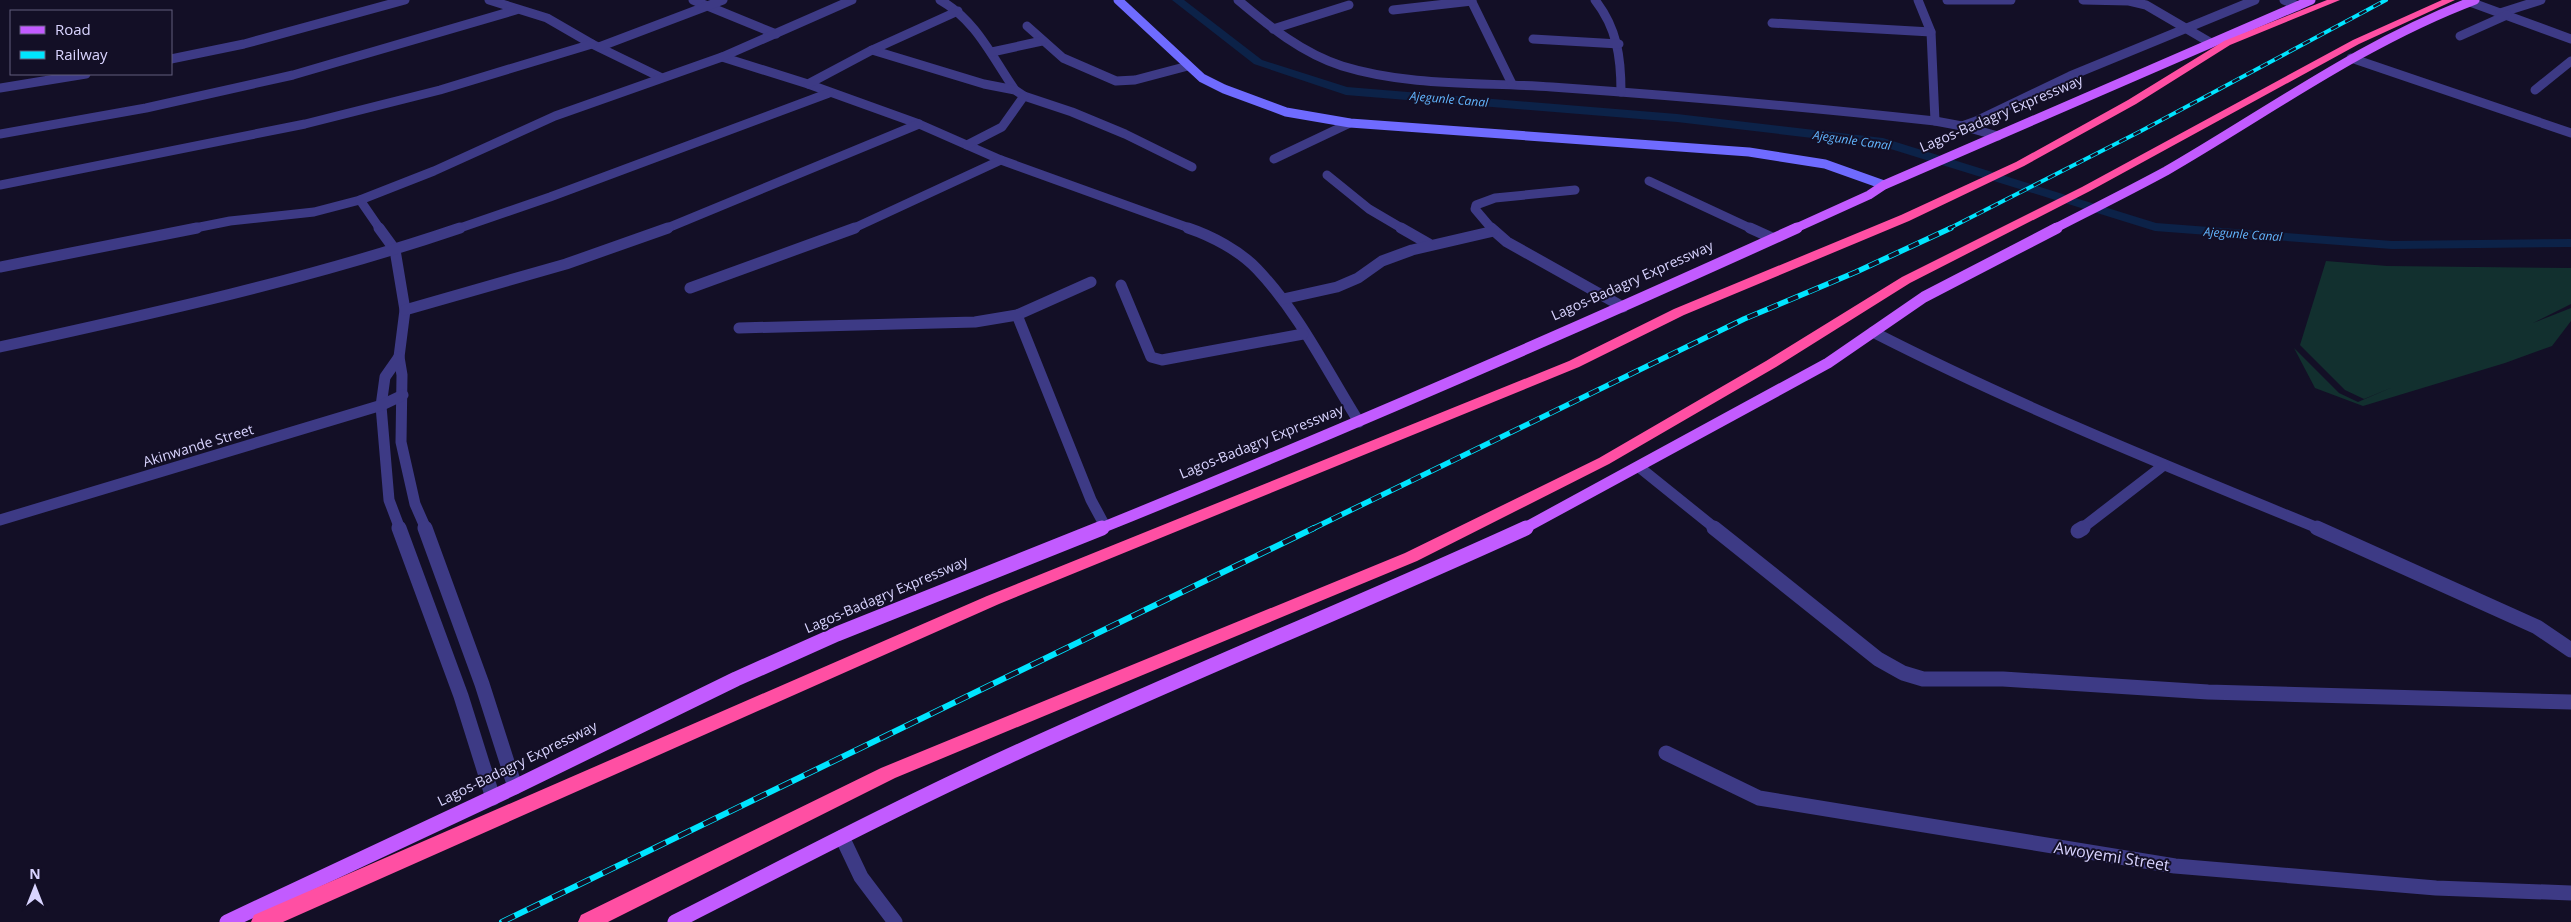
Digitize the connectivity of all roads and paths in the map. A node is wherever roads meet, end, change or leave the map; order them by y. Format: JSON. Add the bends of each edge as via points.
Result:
{"nodes":[{"id":1,"x":405,"y":0,"type":"edge"},
{"id":2,"x":489,"y":0,"type":"edge"},
{"id":3,"x":693,"y":0,"type":"edge"},
{"id":4,"x":723,"y":0,"type":"edge"},
{"id":5,"x":852,"y":0,"type":"edge"},
{"id":6,"x":940,"y":0,"type":"edge"},
{"id":7,"x":1118,"y":0,"type":"edge"},
{"id":8,"x":1238,"y":0,"type":"edge"},
{"id":9,"x":1472,"y":0,"type":"edge"},
{"id":10,"x":1595,"y":0,"type":"edge"},
{"id":11,"x":1918,"y":0,"type":"edge"},
{"id":12,"x":1947,"y":0,"type":"edge"},
{"id":13,"x":2011,"y":0,"type":"edge"},
{"id":14,"x":2083,"y":0,"type":"edge"},
{"id":15,"x":2255,"y":0,"type":"edge"},
{"id":16,"x":2284,"y":0,"type":"edge"},
{"id":17,"x":2312,"y":0,"type":"edge"},
{"id":18,"x":2335,"y":0,"type":"edge"},
{"id":19,"x":2450,"y":0,"type":"edge"},
{"id":20,"x":2542,"y":0,"type":"edge"},
{"id":21,"x":2472,"y":1,"type":"edge"},
{"id":22,"x":1349,"y":5,"type":"dead end"},
{"id":23,"x":709,"y":6,"type":"junction"},
{"id":24,"x":2298,"y":6,"type":"junction"},
{"id":25,"x":958,"y":7,"type":"junction"},
{"id":26,"x":516,"y":10,"type":"junction"},
{"id":27,"x":1393,"y":10,"type":"dead end"},
{"id":28,"x":2504,"y":14,"type":"junction"},
{"id":29,"x":1772,"y":23,"type":"dead end"},
{"id":30,"x":1027,"y":26,"type":"dead end"},
{"id":31,"x":2185,"y":28,"type":"junction"},
{"id":32,"x":1273,"y":29,"type":"junction"},
{"id":33,"x":1931,"y":32,"type":"junction"},
{"id":34,"x":776,"y":34,"type":"junction"},
{"id":35,"x":2460,"y":36,"type":"dead end"},
{"id":36,"x":1533,"y":39,"type":"dead end"},
{"id":37,"x":2571,"y":39,"type":"edge"},
{"id":38,"x":1042,"y":41,"type":"junction"},
{"id":39,"x":2211,"y":43,"type":"junction"},
{"id":40,"x":1619,"y":44,"type":"junction"},
{"id":41,"x":595,"y":46,"type":"junction"},
{"id":42,"x":872,"y":50,"type":"junction"},
{"id":43,"x":992,"y":52,"type":"junction"},
{"id":44,"x":722,"y":57,"type":"junction"},
{"id":45,"x":2351,"y":58,"type":"junction"},
{"id":46,"x":172,"y":59,"type":"edge"},
{"id":47,"x":2571,"y":61,"type":"edge"},
{"id":48,"x":1188,"y":66,"type":"junction"},
{"id":49,"x":80,"y":75,"type":"edge"},
{"id":50,"x":660,"y":77,"type":"junction"},
{"id":51,"x":808,"y":84,"type":"junction"},
{"id":52,"x":1512,"y":84,"type":"junction"},
{"id":53,"x":0,"y":88,"type":"edge"},
{"id":54,"x":1015,"y":90,"type":"junction"},
{"id":55,"x":2535,"y":90,"type":"dead end"},
{"id":56,"x":1621,"y":92,"type":"junction"},
{"id":57,"x":828,"y":93,"type":"junction"},
{"id":58,"x":1024,"y":96,"type":"junction"},
{"id":59,"x":1935,"y":121,"type":"junction"},
{"id":60,"x":1350,"y":123,"type":"junction"},
{"id":61,"x":919,"y":124,"type":"junction"},
{"id":62,"x":1962,"y":126,"type":"junction"},
{"id":63,"x":2571,"y":133,"type":"edge"},
{"id":64,"x":0,"y":134,"type":"edge"},
{"id":65,"x":1998,"y":136,"type":"junction"},
{"id":66,"x":967,"y":145,"type":"junction"},
{"id":67,"x":1274,"y":159,"type":"dead end"},
{"id":68,"x":1001,"y":160,"type":"junction"},
{"id":69,"x":1192,"y":167,"type":"dead end"},
{"id":70,"x":1327,"y":175,"type":"dead end"},
{"id":71,"x":1649,"y":181,"type":"dead end"},
{"id":72,"x":0,"y":185,"type":"edge"},
{"id":73,"x":1884,"y":186,"type":"junction"},
{"id":74,"x":1575,"y":190,"type":"dead end"},
{"id":75,"x":360,"y":200,"type":"junction"},
{"id":76,"x":1494,"y":231,"type":"junction"},
{"id":77,"x":1772,"y":238,"type":"junction"},
{"id":78,"x":1428,"y":244,"type":"junction"},
{"id":79,"x":395,"y":250,"type":"junction"},
{"id":80,"x":0,"y":267,"type":"edge"},
{"id":81,"x":1091,"y":282,"type":"dead end"},
{"id":82,"x":1121,"y":285,"type":"dead end"},
{"id":83,"x":690,"y":288,"type":"dead end"},
{"id":84,"x":1283,"y":299,"type":"junction"},
{"id":85,"x":1623,"y":307,"type":"junction"},
{"id":86,"x":405,"y":310,"type":"junction"},
{"id":87,"x":1016,"y":314,"type":"junction"},
{"id":88,"x":739,"y":328,"type":"dead end"},
{"id":89,"x":1873,"y":332,"type":"junction"},
{"id":90,"x":1303,"y":334,"type":"junction"},
{"id":91,"x":0,"y":347,"type":"edge"},
{"id":92,"x":399,"y":356,"type":"junction"},
{"id":93,"x":402,"y":402,"type":"junction"},
{"id":94,"x":382,"y":409,"type":"junction"},
{"id":95,"x":1359,"y":422,"type":"junction"},
{"id":96,"x":2164,"y":465,"type":"junction"},
{"id":97,"x":1638,"y":466,"type":"junction"},
{"id":98,"x":0,"y":520,"type":"edge"},
{"id":99,"x":1105,"y":526,"type":"junction"},
{"id":100,"x":0,"y":529,"type":"edge"},
{"id":101,"x":2078,"y":531,"type":"dead end"},
{"id":102,"x":2571,"y":650,"type":"edge"},
{"id":103,"x":2571,"y":702,"type":"edge"},
{"id":104,"x":1666,"y":753,"type":"dead end"},
{"id":105,"x":515,"y":787,"type":"junction"},
{"id":106,"x":492,"y":798,"type":"junction"},
{"id":107,"x":842,"y":837,"type":"junction"},
{"id":108,"x":2571,"y":894,"type":"edge"},
{"id":109,"x":227,"y":922,"type":"edge"},
{"id":110,"x":261,"y":922,"type":"edge"},
{"id":111,"x":588,"y":922,"type":"edge"},
{"id":112,"x":676,"y":922,"type":"edge"},
{"id":113,"x":894,"y":922,"type":"edge"}],
"edges":[{"from":1,"to":46,"type":"street","via":[[252,42]]},
{"from":2,"to":26,"type":"street"},
{"from":3,"to":23,"type":"street"},
{"from":4,"to":23,"type":"street"},
{"from":5,"to":34,"type":"street"},
{"from":6,"to":25,"type":"street"},
{"from":7,"to":48,"type":"street"},
{"from":8,"to":32,"type":"street"},
{"from":9,"to":27,"type":"street"},
{"from":9,"to":52,"type":"street"},
{"from":10,"to":40,"type":"street","via":[[1612,24]]},
{"from":11,"to":33,"type":"street"},
{"from":12,"to":13,"type":"street"},
{"from":14,"to":31,"type":"street","via":[[2138,2]]},
{"from":15,"to":31,"type":"street"},
{"from":16,"to":24,"type":"street"},
{"from":17,"to":24,"type":"main road","name":"Lagos-Badagry Expressway"},
{"from":18,"to":110,"type":"highway","via":[[2227,43],[2132,102],[2020,164],[1905,218],[1679,312],[1574,364],[984,604]]},
{"from":19,"to":111,"type":"highway","via":[[2356,42],[2086,189],[1906,280],[1771,364],[1604,461],[1412,557],[888,773]]},
{"from":20,"to":28,"type":"street"},
{"from":21,"to":28,"type":"street"},
{"from":21,"to":45,"type":"main road"},
{"from":22,"to":32,"type":"street"},
{"from":23,"to":34,"type":"street"},
{"from":23,"to":41,"type":"street"},
{"from":24,"to":39,"type":"main road","name":"Lagos-Badagry Expressway"},
{"from":25,"to":42,"type":"street"},
{"from":25,"to":43,"type":"street"},
{"from":26,"to":41,"type":"street","via":[[547,18]]},
{"from":26,"to":64,"type":"street","via":[[293,75],[146,108]]},
{"from":28,"to":35,"type":"street"},
{"from":28,"to":37,"type":"street"},
{"from":29,"to":33,"type":"street"},
{"from":30,"to":38,"type":"street"},
{"from":31,"to":39,"type":"street"},
{"from":31,"to":62,"type":"street"},
{"from":32,"to":52,"type":"street","via":[[1310,53],[1348,68],[1428,82]]},
{"from":33,"to":59,"type":"street"},
{"from":34,"to":44,"type":"street"},
{"from":36,"to":40,"type":"street"},
{"from":38,"to":43,"type":"street"},
{"from":38,"to":48,"type":"street","via":[[1070,62],[1116,81],[1136,80]]},
{"from":39,"to":65,"type":"main road","name":"Lagos-Badagry Expressway"},
{"from":40,"to":56,"type":"street"},
{"from":41,"to":50,"type":"street"},
{"from":41,"to":72,"type":"street","via":[[347,115]]},
{"from":42,"to":51,"type":"street"},
{"from":42,"to":54,"type":"street","via":[[984,84]]},
{"from":43,"to":54,"type":"street"},
{"from":44,"to":50,"type":"street"},
{"from":44,"to":51,"type":"street"},
{"from":45,"to":63,"type":"street"},
{"from":45,"to":89,"type":"main road","via":[[2165,170],[1924,297]]},
{"from":47,"to":55,"type":"street"},
{"from":48,"to":60,"type":"street","via":[[1202,78],[1260,104]]},
{"from":49,"to":53,"type":"street"},
{"from":50,"to":75,"type":"street","via":[[555,116],[434,171]]},
{"from":51,"to":57,"type":"street"},
{"from":52,"to":56,"type":"street"},
{"from":54,"to":58,"type":"street"},
{"from":56,"to":59,"type":"street","via":[[1826,108]]},
{"from":57,"to":61,"type":"street"},
{"from":57,"to":79,"type":"street","via":[[550,197]]},
{"from":58,"to":66,"type":"street","via":[[1002,127]]},
{"from":58,"to":69,"type":"street","via":[[1116,130]]},
{"from":59,"to":62,"type":"street"},
{"from":60,"to":67,"type":"street"},
{"from":60,"to":73,"type":"street","via":[[1748,152],[1825,164]]},
{"from":61,"to":66,"type":"street"},
{"from":61,"to":86,"type":"street","via":[[599,252],[515,280]]},
{"from":62,"to":65,"type":"street"},
{"from":65,"to":73,"type":"main road","name":"Lagos-Badagry Expressway"},
{"from":66,"to":68,"type":"street"},
{"from":68,"to":83,"type":"street","via":[[826,240]]},
{"from":68,"to":84,"type":"street","via":[[1195,230],[1225,245],[1256,268]]},
{"from":70,"to":78,"type":"street","via":[[1368,209]]},
{"from":71,"to":77,"type":"street"},
{"from":73,"to":77,"type":"main road","name":"Lagos-Badagry Expressway"},
{"from":74,"to":76,"type":"street","via":[[1483,201],[1475,209]]},
{"from":75,"to":79,"type":"street"},
{"from":75,"to":80,"type":"street","via":[[314,212],[230,221]]},
{"from":76,"to":78,"type":"street"},
{"from":76,"to":85,"type":"street","via":[[1524,252]]},
{"from":77,"to":85,"type":"main road","name":"Lagos-Badagry Expressway"},
{"from":78,"to":84,"type":"street","via":[[1384,260],[1327,292]]},
{"from":79,"to":86,"type":"street"},
{"from":79,"to":91,"type":"street","via":[[181,307]]},
{"from":81,"to":87,"type":"street"},
{"from":82,"to":90,"type":"street","via":[[1155,360]]},
{"from":84,"to":90,"type":"street"},
{"from":85,"to":95,"type":"main road","name":"Lagos-Badagry Expressway"},
{"from":86,"to":92,"type":"street"},
{"from":87,"to":88,"type":"street","via":[[949,324]]},
{"from":87,"to":99,"type":"street","via":[[1091,500]]},
{"from":89,"to":96,"type":"street","via":[[1934,363]]},
{"from":89,"to":97,"type":"main road","via":[[1828,363]]},
{"from":90,"to":95,"type":"street"},
{"from":92,"to":93,"type":"street"},
{"from":92,"to":94,"type":"street","via":[[384,379]]},
{"from":93,"to":94,"type":"street","name":"Akinwande Street"},
{"from":93,"to":105,"type":"street","via":[[401,442],[415,504],[482,684]]},
{"from":94,"to":98,"type":"street","name":"Akinwande Street"},
{"from":94,"to":100,"type":"street","name":"Akinwande Street"},
{"from":94,"to":106,"type":"street","via":[[389,500],[461,696]]},
{"from":95,"to":99,"type":"main road","name":"Lagos-Badagry Expressway"},
{"from":96,"to":101,"type":"street"},
{"from":96,"to":102,"type":"street","via":[[2366,548],[2537,627]]},
{"from":97,"to":103,"type":"street","via":[[1878,659],[1903,673],[1923,679],[2003,678],[2208,692]]},
{"from":97,"to":107,"type":"main road","via":[[1531,525],[1106,712]]},
{"from":99,"to":105,"type":"main road","name":"Lagos-Badagry Expressway","via":[[804,649]]},
{"from":104,"to":108,"type":"street","name":"Awoyemi Street","via":[[1759,798],[2175,866],[2436,888]]},
{"from":105,"to":106,"type":"main road","name":"Lagos-Badagry Expressway"},
{"from":106,"to":109,"type":"main road","name":"Lagos-Badagry Expressway"},
{"from":107,"to":112,"type":"main road"},
{"from":107,"to":113,"type":"street","via":[[861,877]]}]}
